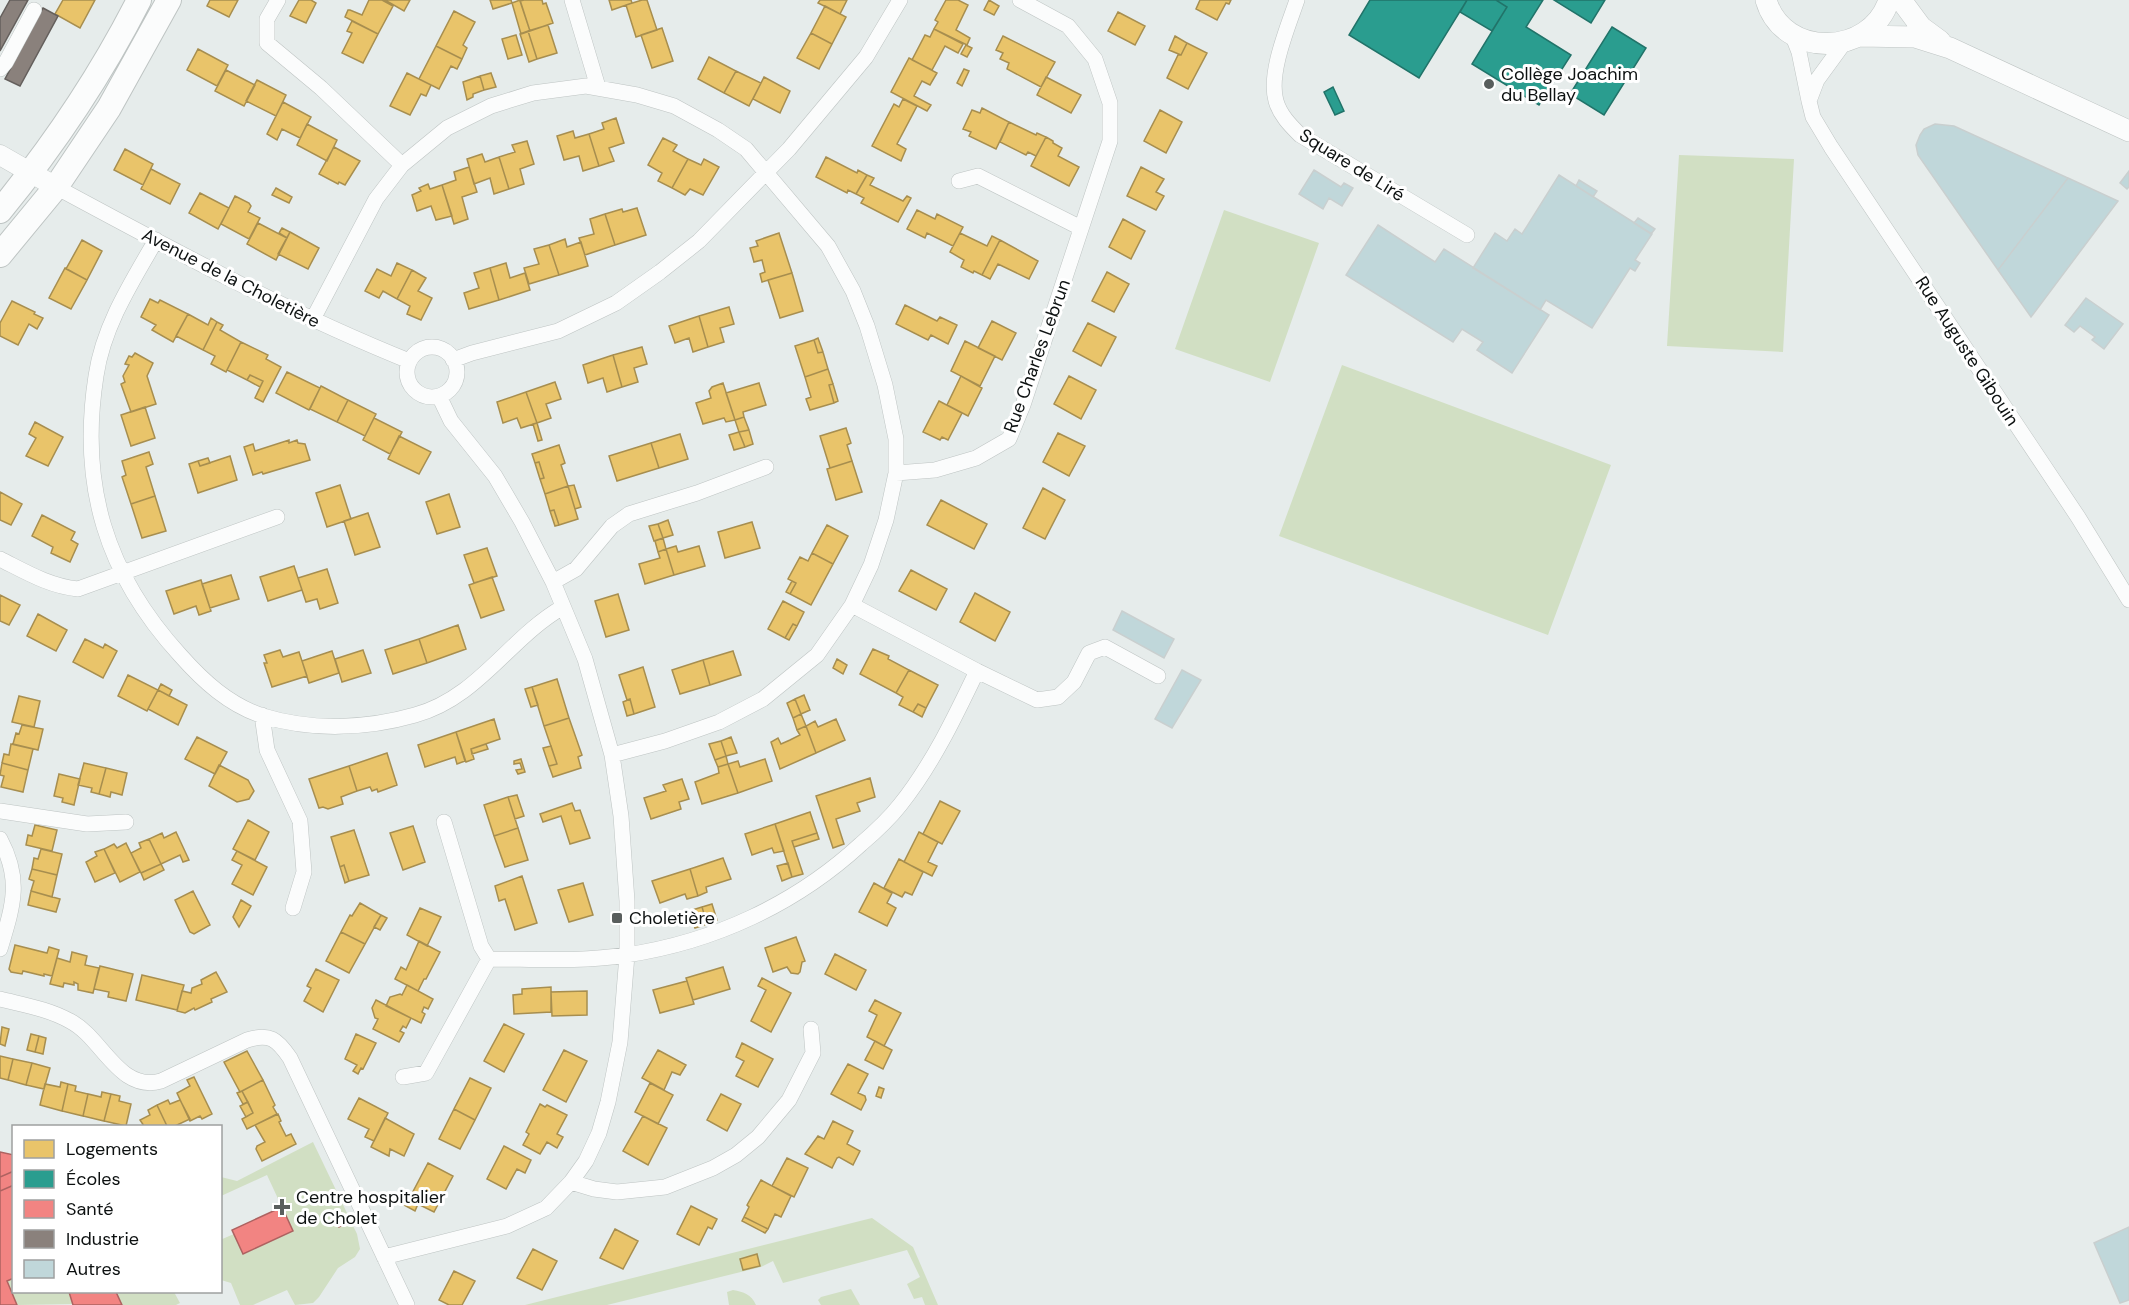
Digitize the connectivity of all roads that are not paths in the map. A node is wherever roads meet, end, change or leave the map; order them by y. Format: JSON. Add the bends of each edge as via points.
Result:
{"nodes":[{"id":1,"x":139,"y":0,"type":"edge"},
{"id":2,"x":169,"y":0,"type":"edge"},
{"id":3,"x":278,"y":0,"type":"edge"},
{"id":4,"x":572,"y":0,"type":"edge"},
{"id":5,"x":900,"y":0,"type":"edge"},
{"id":6,"x":1020,"y":0,"type":"edge"},
{"id":7,"x":1297,"y":0,"type":"edge"},
{"id":8,"x":1766,"y":0,"type":"edge"},
{"id":9,"x":1889,"y":0,"type":"edge"},
{"id":10,"x":1901,"y":0,"type":"edge"},
{"id":11,"x":34,"y":10,"type":"dead end"},
{"id":12,"x":1792,"y":34,"type":"junction"},
{"id":13,"x":1852,"y":39,"type":"junction"},
{"id":14,"x":1950,"y":48,"type":"junction"},
{"id":15,"x":0,"y":69,"type":"edge"},
{"id":16,"x":598,"y":87,"type":"junction"},
{"id":17,"x":1809,"y":101,"type":"junction"},
{"id":18,"x":2129,"y":132,"type":"edge"},
{"id":19,"x":0,"y":155,"type":"edge"},
{"id":20,"x":402,"y":165,"type":"junction"},
{"id":21,"x":766,"y":172,"type":"junction"},
{"id":22,"x":31,"y":173,"type":"junction"},
{"id":23,"x":959,"y":181,"type":"dead end"},
{"id":24,"x":56,"y":187,"type":"junction"},
{"id":25,"x":0,"y":211,"type":"edge"},
{"id":26,"x":1082,"y":228,"type":"junction"},
{"id":27,"x":1467,"y":235,"type":"dead end"},
{"id":28,"x":156,"y":240,"type":"junction"},
{"id":29,"x":0,"y":255,"type":"edge"},
{"id":30,"x":313,"y":319,"type":"junction"},
{"id":31,"x":453,"y":360,"type":"junction"},
{"id":32,"x":409,"y":361,"type":"junction"},
{"id":33,"x":439,"y":396,"type":"junction"},
{"id":34,"x":766,"y":467,"type":"dead end"},
{"id":35,"x":896,"y":473,"type":"junction"},
{"id":36,"x":277,"y":517,"type":"dead end"},
{"id":37,"x":0,"y":559,"type":"edge"},
{"id":38,"x":122,"y":573,"type":"junction"},
{"id":39,"x":553,"y":582,"type":"junction"},
{"id":40,"x":2129,"y":600,"type":"edge"},
{"id":41,"x":852,"y":605,"type":"junction"},
{"id":42,"x":563,"y":607,"type":"junction"},
{"id":43,"x":977,"y":671,"type":"junction"},
{"id":44,"x":1158,"y":676,"type":"dead end"},
{"id":45,"x":261,"y":715,"type":"junction"},
{"id":46,"x":612,"y":756,"type":"junction"},
{"id":47,"x":0,"y":811,"type":"edge"},
{"id":48,"x":126,"y":822,"type":"dead end"},
{"id":49,"x":444,"y":822,"type":"dead end"},
{"id":50,"x":0,"y":839,"type":"edge"},
{"id":51,"x":293,"y":908,"type":"dead end"},
{"id":52,"x":0,"y":949,"type":"edge"},
{"id":53,"x":627,"y":955,"type":"junction"},
{"id":54,"x":489,"y":959,"type":"junction"},
{"id":55,"x":0,"y":999,"type":"edge"},
{"id":56,"x":811,"y":1029,"type":"dead end"},
{"id":57,"x":403,"y":1077,"type":"dead end"},
{"id":58,"x":571,"y":1182,"type":"junction"},
{"id":59,"x":384,"y":1257,"type":"junction"},
{"id":60,"x":407,"y":1305,"type":"edge"}],
"edges":[{"from":1,"to":22,"type":"main road","via":[[81,100]]},
{"from":2,"to":24,"type":"main road","via":[[110,108]]},
{"from":3,"to":20,"type":"street","via":[[267,19],[267,43]]},
{"from":4,"to":16,"type":"street"},
{"from":5,"to":21,"type":"street","via":[[866,57]]},
{"from":6,"to":26,"type":"street","name":"Rue Charles Lebrun","via":[[1068,26],[1095,59],[1110,103],[1110,141]]},
{"from":7,"to":27,"type":"street","name":"Square de Liré","via":[[1275,76],[1275,99],[1285,120],[1300,135]]},
{"from":8,"to":12,"type":"main road","via":[[1778,21]]},
{"from":9,"to":13,"type":"main road","via":[[1876,24]]},
{"from":10,"to":14,"type":"main road","via":[[1921,27]]},
{"from":11,"to":15,"type":"street"},
{"from":12,"to":13,"type":"main road","via":[[1808,42],[1826,44]]},
{"from":12,"to":17,"type":"street","name":"Rue Auguste Gibouin"},
{"from":13,"to":14,"type":"main road","via":[[1915,37]]},
{"from":13,"to":17,"type":"street","via":[[1817,80]]},
{"from":14,"to":18,"type":"main road"},
{"from":16,"to":20,"type":"street","via":[[533,93],[491,106],[447,128]]},
{"from":16,"to":21,"type":"street","via":[[674,106],[746,149]]},
{"from":17,"to":40,"type":"street","name":"Rue Auguste Gibouin","via":[[1813,117],[1831,147],[2078,516]]},
{"from":19,"to":22,"type":"street"},
{"from":20,"to":30,"type":"street","via":[[376,199]]},
{"from":21,"to":31,"type":"street","via":[[699,241],[616,303],[558,331]]},
{"from":21,"to":35,"type":"street","via":[[828,246],[853,291],[885,385],[896,439]]},
{"from":22,"to":24,"type":"street"},
{"from":22,"to":25,"type":"main road"},
{"from":23,"to":26,"type":"street","via":[[978,176]]},
{"from":24,"to":28,"type":"street","name":"Avenue de la Choletière"},
{"from":24,"to":29,"type":"main road"},
{"from":26,"to":35,"type":"street","name":"Rue Charles Lebrun","via":[[1009,439],[976,458],[935,470]]},
{"from":28,"to":30,"type":"street","name":"Avenue de la Choletière"},
{"from":28,"to":38,"type":"street","via":[[119,306],[106,339],[91,414],[95,494],[103,527]]},
{"from":30,"to":32,"type":"street","name":"Avenue de la Choletière"},
{"from":31,"to":32,"type":"street","via":[[442,349],[427,347]]},
{"from":31,"to":33,"type":"street","via":[[454,381]]},
{"from":32,"to":33,"type":"street","via":[[408,378],[416,391]]},
{"from":33,"to":39,"type":"street","via":[[451,421],[495,476]]},
{"from":34,"to":39,"type":"street","via":[[629,514],[612,526],[576,569]]},
{"from":35,"to":41,"type":"street","via":[[886,520]]},
{"from":36,"to":38,"type":"street"},
{"from":37,"to":38,"type":"street","via":[[43,581],[69,589],[78,590]]},
{"from":38,"to":45,"type":"street","via":[[143,611],[193,669],[222,696]]},
{"from":39,"to":42,"type":"street"},
{"from":41,"to":43,"type":"street"},
{"from":41,"to":46,"type":"street","via":[[817,654],[763,699],[719,722]]},
{"from":42,"to":45,"type":"street","via":[[543,619],[474,683],[417,715],[340,727]]},
{"from":42,"to":46,"type":"street","via":[[585,659]]},
{"from":43,"to":44,"type":"street","via":[[1037,700],[1058,697],[1074,682],[1089,653],[1105,647]]},
{"from":43,"to":53,"type":"street","via":[[916,784],[840,863],[786,900],[731,928]]},
{"from":45,"to":51,"type":"street","via":[[267,750],[300,820],[304,872]]},
{"from":46,"to":53,"type":"street","via":[[621,816]]},
{"from":47,"to":48,"type":"street","via":[[87,824]]},
{"from":49,"to":54,"type":"street","via":[[481,946]]},
{"from":50,"to":52,"type":"street","via":[[10,857],[15,888]]},
{"from":53,"to":54,"type":"street"},
{"from":53,"to":58,"type":"street","via":[[620,1042],[608,1102],[599,1133]]},
{"from":54,"to":57,"type":"street","via":[[426,1073]]},
{"from":55,"to":59,"type":"street","via":[[72,1021],[125,1074],[150,1084],[247,1040],[261,1036],[274,1039],[290,1058]]},
{"from":56,"to":58,"type":"street","via":[[813,1053],[789,1100],[758,1137],[736,1155],[665,1187],[617,1192]]},
{"from":58,"to":59,"type":"street","via":[[546,1208],[507,1226]]},
{"from":59,"to":60,"type":"street"}]}
